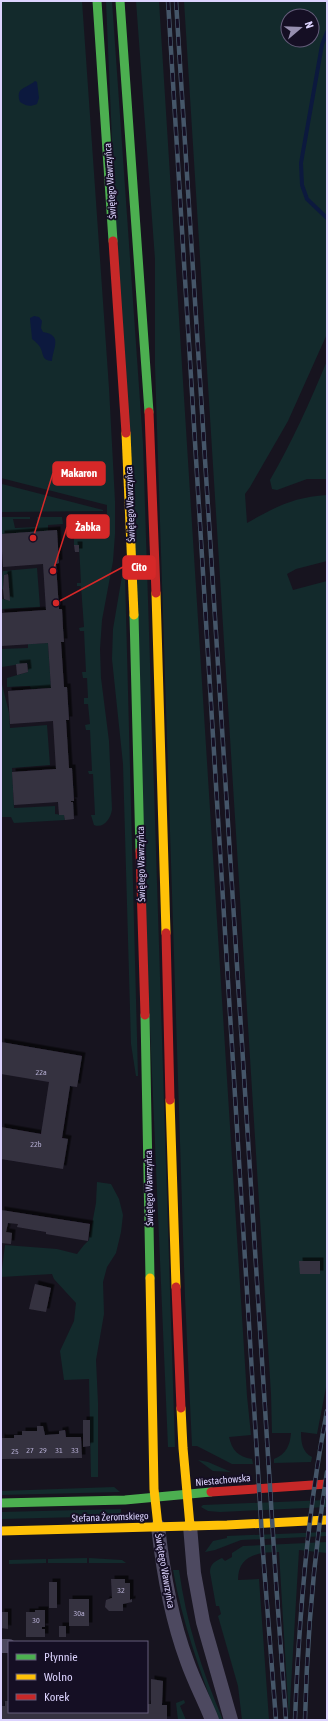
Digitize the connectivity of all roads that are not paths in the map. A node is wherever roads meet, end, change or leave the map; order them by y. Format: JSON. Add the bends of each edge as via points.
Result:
{"nodes":[{"id":1,"x":97,"y":1,"type":"edge"},
{"id":2,"x":120,"y":1,"type":"edge"},
{"id":3,"x":327,"y":1484,"type":"edge"},
{"id":4,"x":188,"y":1494,"type":"junction"},
{"id":5,"x":155,"y":1498,"type":"junction"},
{"id":6,"x":122,"y":1500,"type":"joint"},
{"id":7,"x":1,"y":1503,"type":"edge"},
{"id":8,"x":327,"y":1520,"type":"edge"},
{"id":9,"x":158,"y":1526,"type":"junction"},
{"id":10,"x":190,"y":1526,"type":"junction"},
{"id":11,"x":1,"y":1531,"type":"edge"},
{"id":12,"x":212,"y":1720,"type":"edge"},
{"id":13,"x":231,"y":1720,"type":"edge"}],
"edges":[{"from":1,"to":5,"type":"main road","name":"Świętego Wawrzyńca","via":[[130,519]]},
{"from":2,"to":4,"type":"main road","via":[[153,488],[174,1235]]},
{"from":3,"to":4,"type":"main road","name":"Niestachowska"},
{"from":4,"to":5,"type":"main road","name":"Niestachowska"},
{"from":4,"to":10,"type":"main road"},
{"from":5,"to":6,"type":"main road","name":"Niestachowska"},
{"from":5,"to":9,"type":"main road","name":"Świętego Wawrzyńca"},
{"from":6,"to":7,"type":"main road","name":"Stefana Żeromskiego"},
{"from":8,"to":10,"type":"main road","name":"Stefana Żeromskiego"},
{"from":9,"to":10,"type":"main road","name":"Stefana Żeromskiego"},
{"from":9,"to":11,"type":"main road","name":"Stefana Żeromskiego"},
{"from":9,"to":12,"type":"street","name":"Świętego Wawrzyńca","via":[[173,1618],[186,1660]]},
{"from":10,"to":13,"type":"street","via":[[194,1573],[203,1622]]}]}
